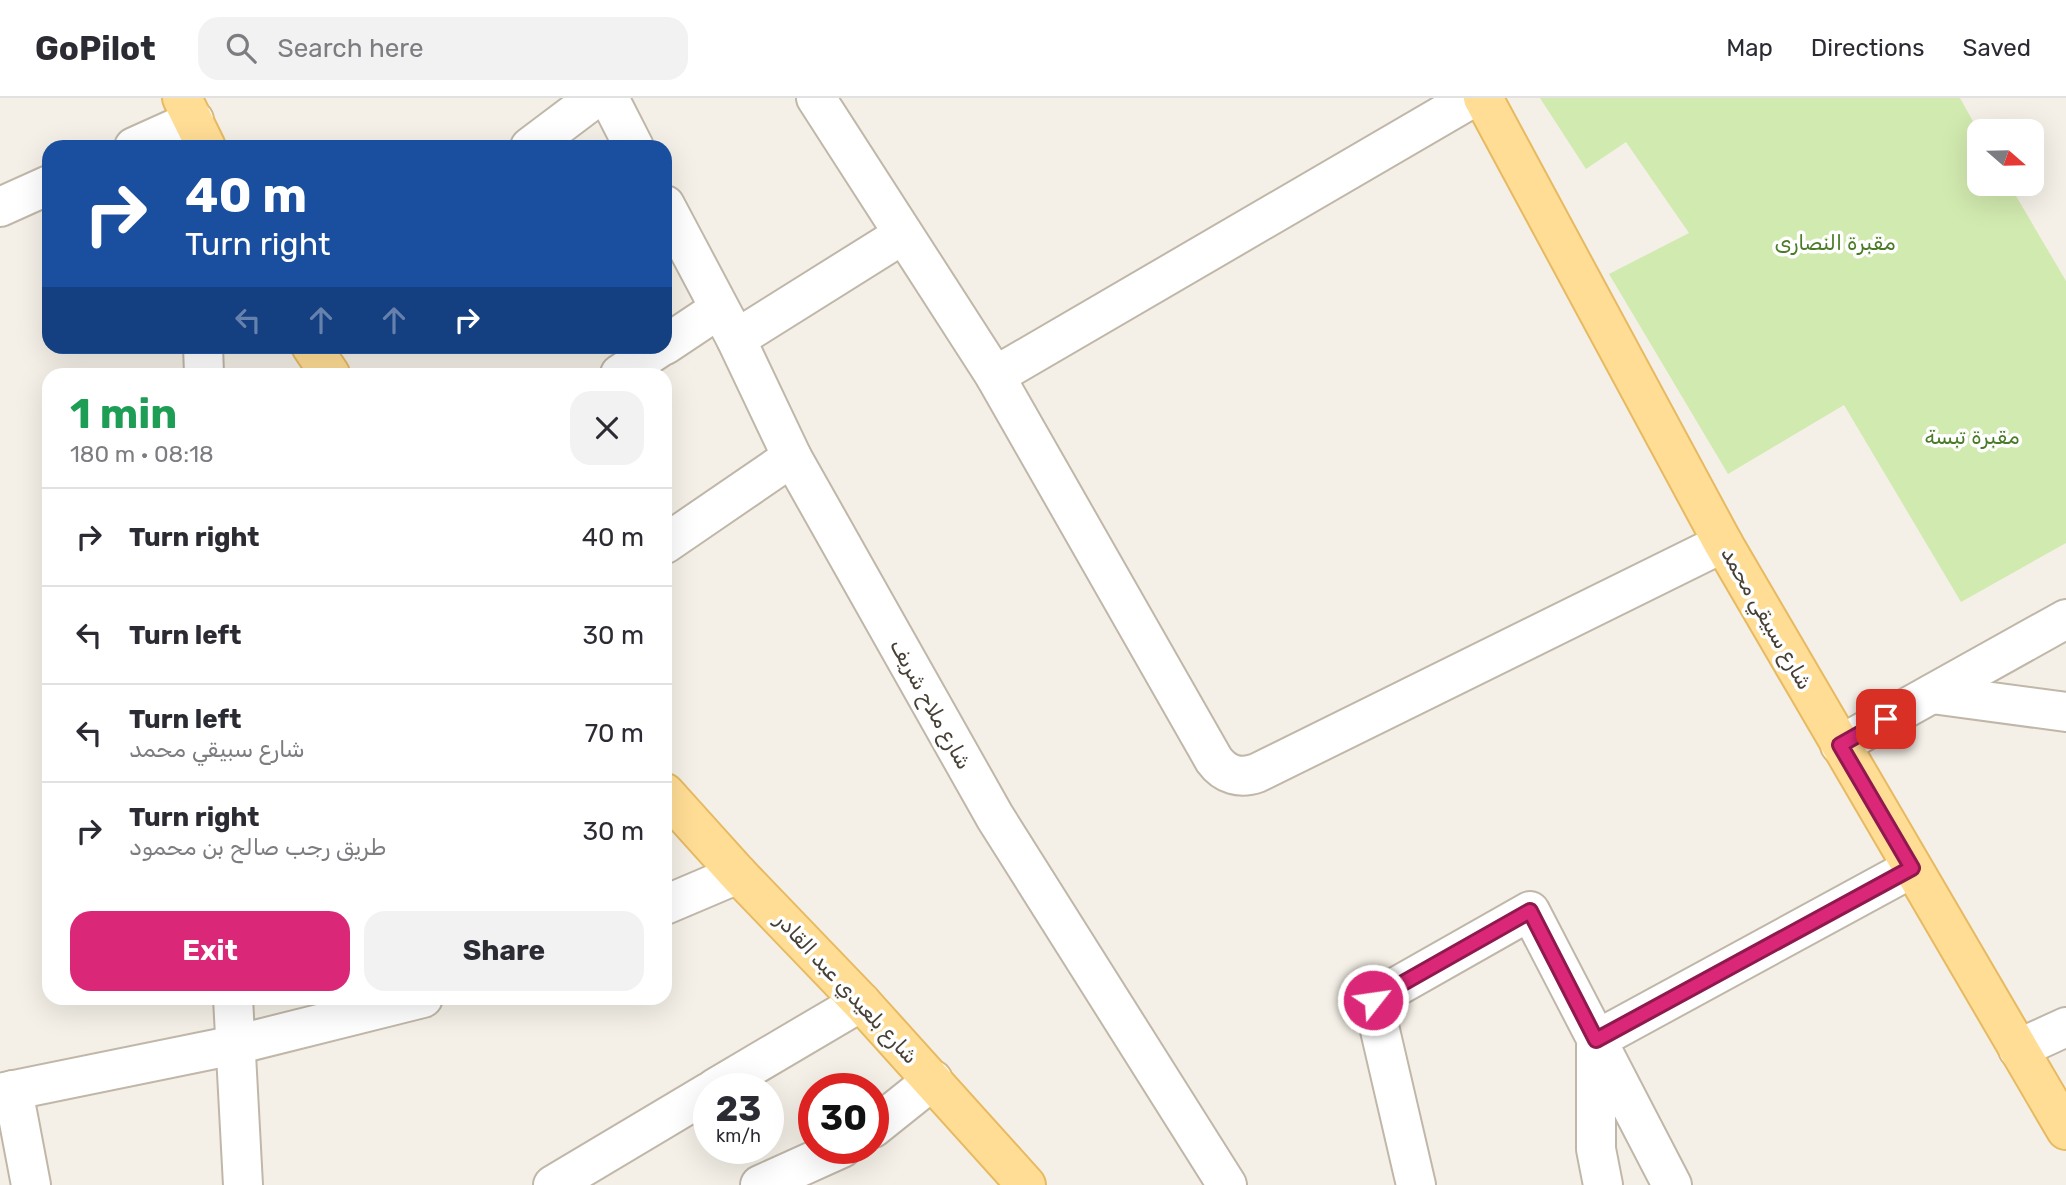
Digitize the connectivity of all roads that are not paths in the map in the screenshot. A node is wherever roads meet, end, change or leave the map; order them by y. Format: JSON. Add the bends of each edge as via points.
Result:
{"nodes":[{"id":1,"x":595,"y":98,"type":"edge"},
{"id":2,"x":609,"y":98,"type":"edge"},
{"id":3,"x":816,"y":98,"type":"edge"},
{"id":4,"x":1472,"y":98,"type":"edge"},
{"id":5,"x":1483,"y":98,"type":"edge"},
{"id":6,"x":194,"y":122,"type":"edge"},
{"id":7,"x":151,"y":140,"type":"edge"},
{"id":8,"x":539,"y":140,"type":"edge"},
{"id":9,"x":630,"y":140,"type":"edge"},
{"id":10,"x":42,"y":188,"type":"edge"},
{"id":11,"x":0,"y":207,"type":"edge"},
{"id":12,"x":672,"y":218,"type":"edge"},
{"id":13,"x":902,"y":234,"type":"junction"},
{"id":14,"x":728,"y":324,"type":"junction"},
{"id":15,"x":672,"y":343,"type":"edge"},
{"id":16,"x":652,"y":354,"type":"edge"},
{"id":17,"x":630,"y":368,"type":"edge"},
{"id":18,"x":995,"y":376,"type":"junction"},
{"id":19,"x":792,"y":457,"type":"junction"},
{"id":20,"x":672,"y":539,"type":"edge"},
{"id":21,"x":1723,"y":543,"type":"junction"},
{"id":22,"x":2066,"y":619,"type":"edge"},
{"id":23,"x":1931,"y":694,"type":"junction"},
{"id":24,"x":2066,"y":712,"type":"edge"},
{"id":25,"x":1840,"y":745,"type":"junction"},
{"id":26,"x":672,"y":801,"type":"edge"},
{"id":27,"x":1912,"y":868,"type":"junction"},
{"id":28,"x":738,"y":874,"type":"junction"},
{"id":29,"x":672,"y":902,"type":"edge"},
{"id":30,"x":861,"y":1002,"type":"junction"},
{"id":31,"x":233,"y":1005,"type":"edge"},
{"id":32,"x":395,"y":1005,"type":"edge"},
{"id":33,"x":2066,"y":1027,"type":"edge"},
{"id":34,"x":1596,"y":1040,"type":"junction"},
{"id":35,"x":235,"y":1045,"type":"junction"},
{"id":36,"x":2018,"y":1049,"type":"junction"},
{"id":37,"x":740,"y":1073,"type":"edge"},
{"id":38,"x":933,"y":1080,"type":"junction"},
{"id":39,"x":7,"y":1092,"type":"edge"},
{"id":40,"x":693,"y":1102,"type":"edge"},
{"id":41,"x":889,"y":1115,"type":"edge"},
{"id":42,"x":2066,"y":1130,"type":"edge"},
{"id":43,"x":807,"y":1164,"type":"edge"},
{"id":44,"x":31,"y":1185,"type":"edge"},
{"id":45,"x":243,"y":1185,"type":"edge"},
{"id":46,"x":553,"y":1185,"type":"edge"},
{"id":47,"x":760,"y":1185,"type":"edge"},
{"id":48,"x":1026,"y":1185,"type":"edge"},
{"id":49,"x":1227,"y":1185,"type":"edge"},
{"id":50,"x":1416,"y":1185,"type":"edge"},
{"id":51,"x":1603,"y":1185,"type":"edge"},
{"id":52,"x":1672,"y":1185,"type":"edge"}],
"edges":[{"from":1,"to":8,"type":"street"},
{"from":2,"to":9,"type":"street"},
{"from":3,"to":13,"type":"street"},
{"from":4,"to":18,"type":"street"},
{"from":5,"to":21,"type":"main road","name":"شارع سبيقي محمد"},
{"from":6,"to":7,"type":"street"},
{"from":10,"to":11,"type":"street"},
{"from":12,"to":14,"type":"street","name":"شارع ملاح شريف"},
{"from":13,"to":14,"type":"street"},
{"from":13,"to":18,"type":"street"},
{"from":14,"to":15,"type":"street"},
{"from":14,"to":19,"type":"street","name":"شارع ملاح شريف"},
{"from":16,"to":17,"type":"street"},
{"from":18,"to":21,"type":"street","via":[[1214,760],[1240,777],[1257,773]]},
{"from":19,"to":20,"type":"street"},
{"from":19,"to":49,"type":"street","name":"شارع ملاح شريف","via":[[995,817]]},
{"from":21,"to":25,"type":"main road","name":"شارع سبيقي محمد"},
{"from":22,"to":23,"type":"street"},
{"from":23,"to":24,"type":"street"},
{"from":23,"to":25,"type":"street"},
{"from":25,"to":27,"type":"main road","name":"شارع سبيقي محمد"},
{"from":26,"to":28,"type":"main road","name":"شارع بلعيدي عبد القادر"},
{"from":27,"to":34,"type":"street"},
{"from":27,"to":36,"type":"main road","name":"شارع سبيقي محمد"},
{"from":28,"to":29,"type":"street"},
{"from":28,"to":30,"type":"main road","name":"شارع بلعيدي عبد القادر"},
{"from":30,"to":37,"type":"street"},
{"from":30,"to":38,"type":"main road","name":"شارع بلعيدي عبد القادر"},
{"from":31,"to":35,"type":"street"},
{"from":32,"to":35,"type":"street"},
{"from":33,"to":36,"type":"street"},
{"from":34,"to":50,"type":"street","via":[[1530,911],[1373,1000]]},
{"from":34,"to":51,"type":"street","via":[[1596,1149]]},
{"from":34,"to":52,"type":"street"},
{"from":35,"to":39,"type":"street"},
{"from":35,"to":45,"type":"street"},
{"from":36,"to":42,"type":"main road","name":"شارع سبيقي محمد"},
{"from":38,"to":41,"type":"street"},
{"from":38,"to":48,"type":"main road","name":"شارع بلعيدي عبد القادر"},
{"from":39,"to":44,"type":"street"},
{"from":40,"to":46,"type":"street"},
{"from":43,"to":47,"type":"street"}]}
